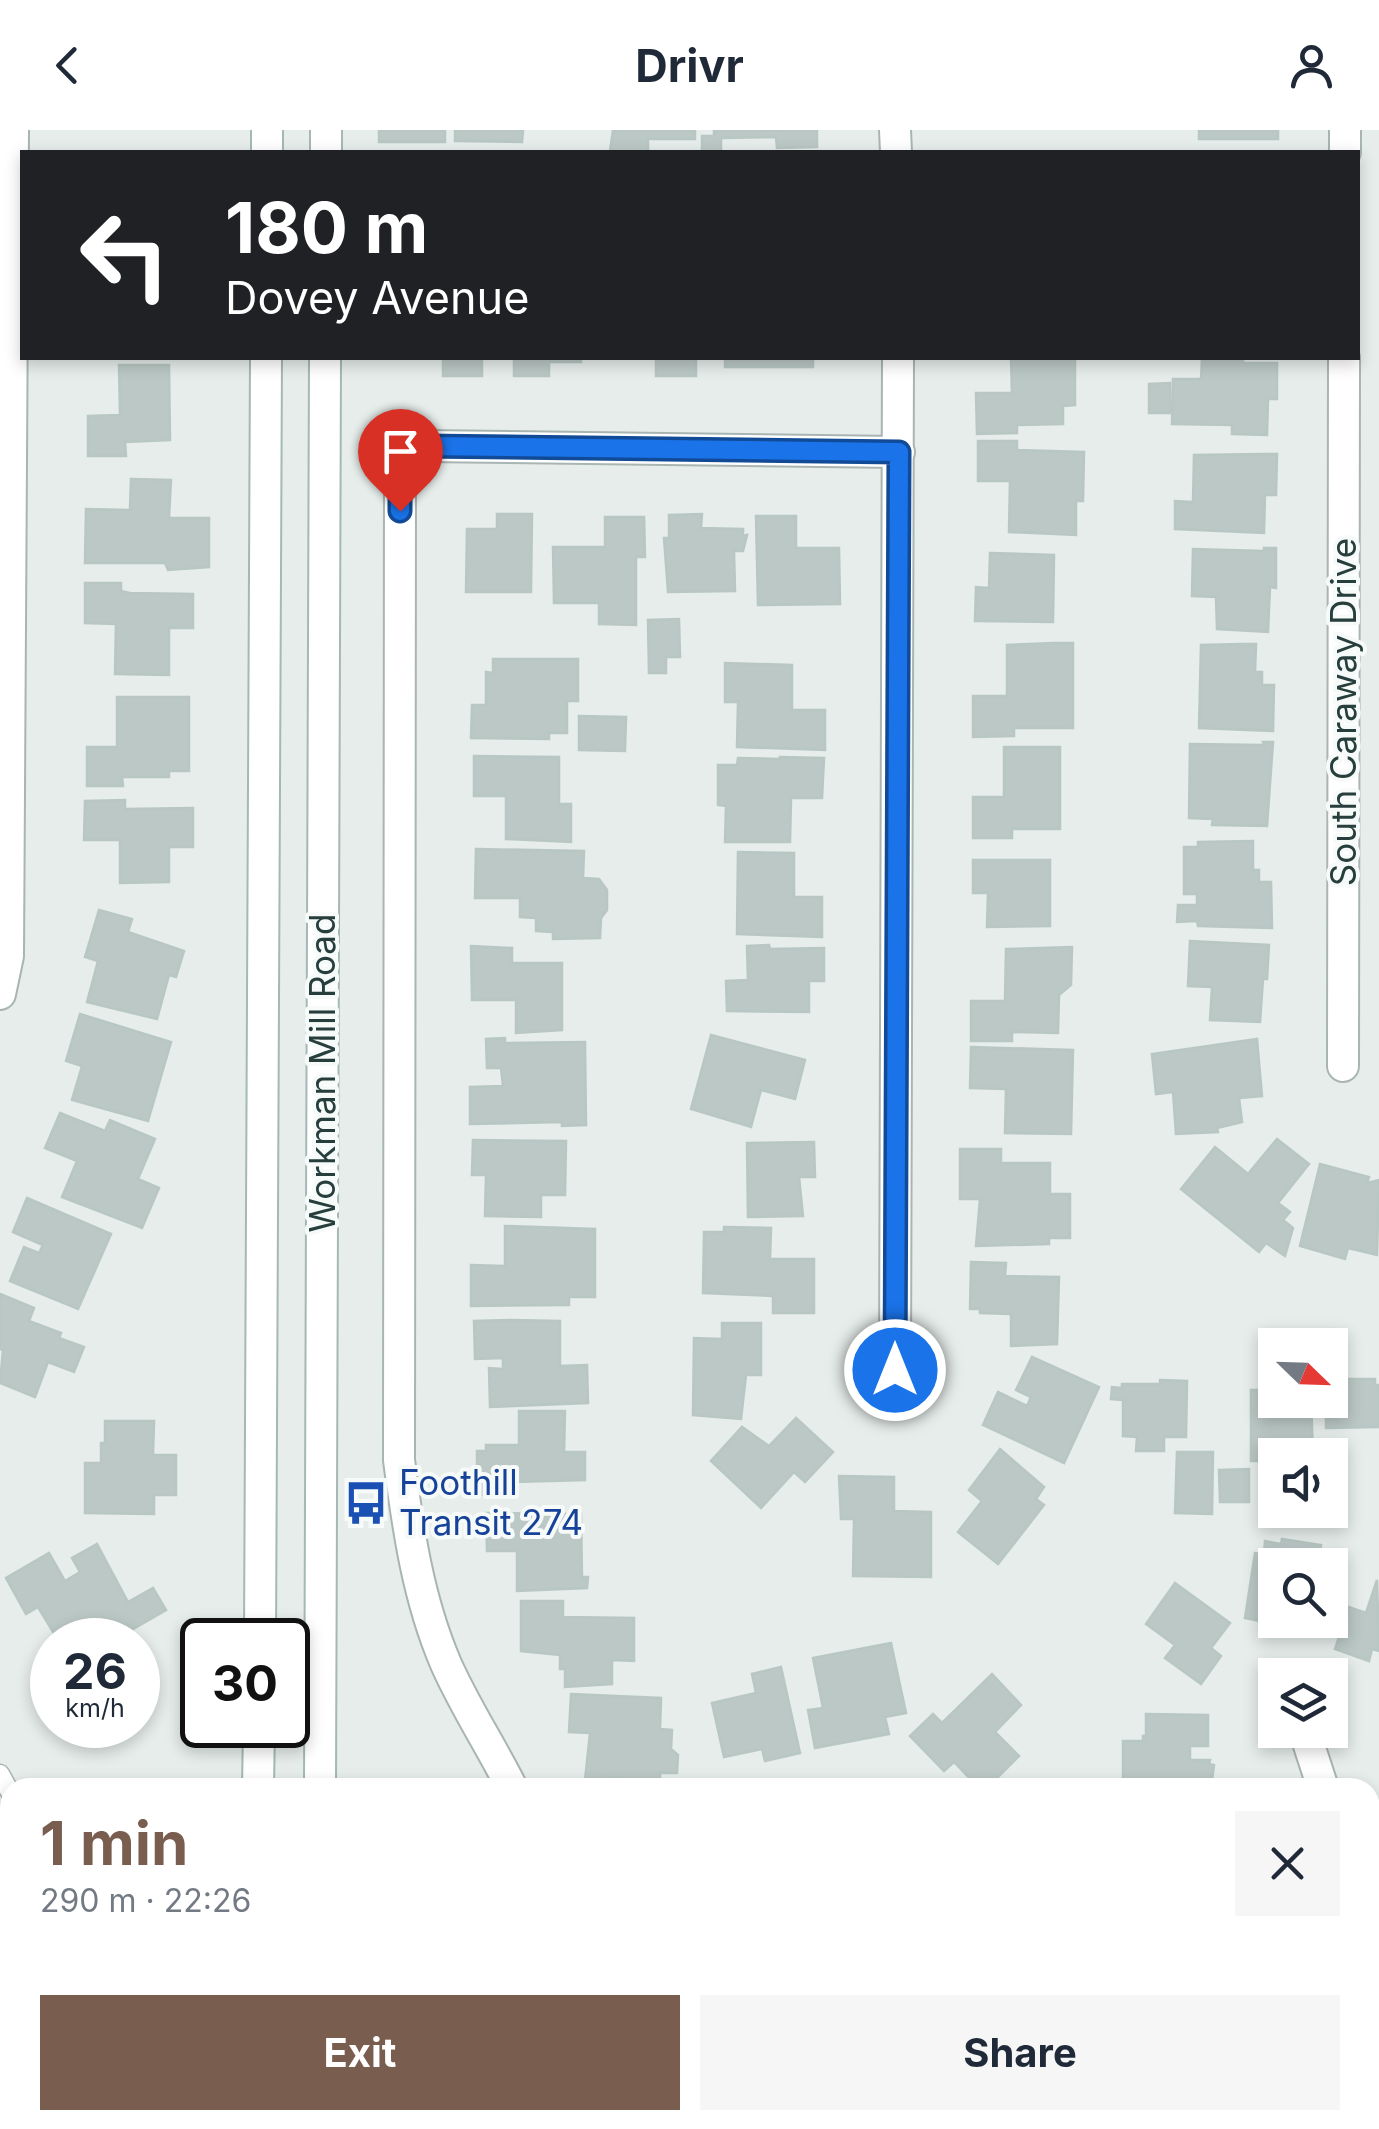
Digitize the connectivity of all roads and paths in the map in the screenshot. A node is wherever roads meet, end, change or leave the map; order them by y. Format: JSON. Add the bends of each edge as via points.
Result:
{"nodes":[{"id":1,"x":13,"y":130,"type":"edge"},
{"id":2,"x":266,"y":360,"type":"edge"},
{"id":3,"x":324,"y":360,"type":"edge"},
{"id":4,"x":898,"y":360,"type":"edge"},
{"id":5,"x":1344,"y":360,"type":"edge"},
{"id":6,"x":899,"y":452,"type":"junction"},
{"id":7,"x":0,"y":994,"type":"edge"},
{"id":8,"x":1343,"y":1066,"type":"dead end"},
{"id":9,"x":895,"y":1370,"type":"dead end"},
{"id":10,"x":260,"y":1618,"type":"edge"},
{"id":11,"x":259,"y":1748,"type":"edge"},
{"id":12,"x":1310,"y":1748,"type":"edge"},
{"id":13,"x":258,"y":1778,"type":"edge"},
{"id":14,"x":320,"y":1778,"type":"edge"},
{"id":15,"x":506,"y":1778,"type":"edge"},
{"id":16,"x":1320,"y":1778,"type":"edge"}],
"edges":[{"from":1,"to":7,"type":"street","via":[[8,956]]},
{"from":2,"to":10,"type":"street","name":"Workman Mill Road"},
{"from":3,"to":14,"type":"street","name":"Workman Mill Road"},
{"from":4,"to":6,"type":"street"},
{"from":5,"to":8,"type":"street","name":"South Caraway Drive"},
{"from":6,"to":9,"type":"street"},
{"from":6,"to":15,"type":"street","via":[[422,446],[404,452],[399,1460],[412,1557],[445,1660]]},
{"from":11,"to":13,"type":"street"},
{"from":12,"to":16,"type":"street"}]}
